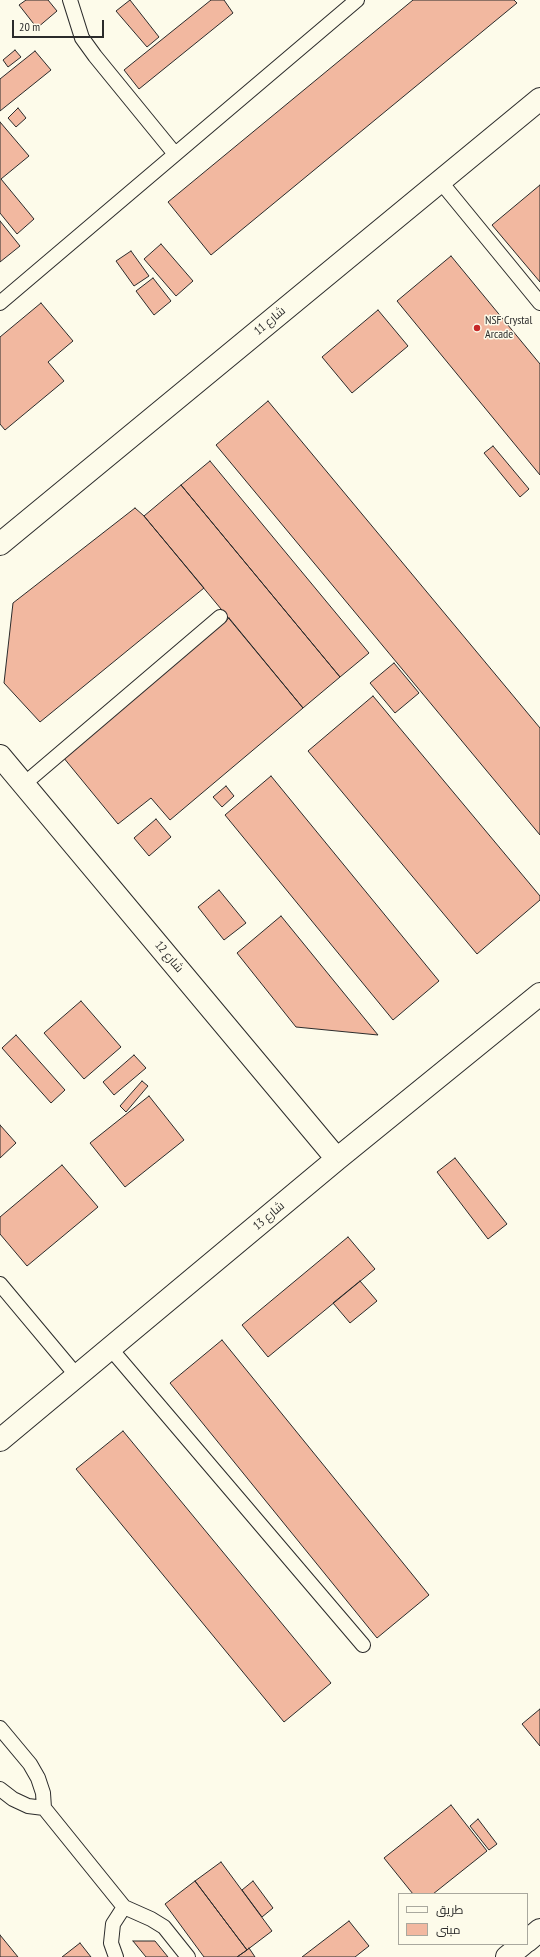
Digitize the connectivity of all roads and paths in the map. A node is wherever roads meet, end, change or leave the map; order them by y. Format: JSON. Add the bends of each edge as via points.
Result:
{"nodes":[{"id":1,"x":70,"y":0,"type":"edge"},
{"id":2,"x":357,"y":0,"type":"edge"},
{"id":3,"x":540,"y":99,"type":"edge"},
{"id":4,"x":175,"y":154,"type":"junction"},
{"id":5,"x":440,"y":181,"type":"junction"},
{"id":6,"x":0,"y":303,"type":"edge"},
{"id":7,"x":540,"y":303,"type":"edge"},
{"id":8,"x":0,"y":544,"type":"edge"},
{"id":9,"x":220,"y":617,"type":"dead end"},
{"id":10,"x":0,"y":756,"type":"edge"},
{"id":11,"x":24,"y":784,"type":"junction"},
{"id":12,"x":540,"y":994,"type":"edge"},
{"id":13,"x":337,"y":1159,"type":"junction"},
{"id":14,"x":0,"y":1284,"type":"edge"},
{"id":15,"x":110,"y":1348,"type":"junction"},
{"id":16,"x":76,"y":1376,"type":"junction"},
{"id":17,"x":0,"y":1440,"type":"edge"},
{"id":18,"x":363,"y":1645,"type":"dead end"},
{"id":19,"x":0,"y":1728,"type":"edge"},
{"id":20,"x":0,"y":1789,"type":"edge"},
{"id":21,"x":44,"y":1808,"type":"junction"},
{"id":22,"x":124,"y":1907,"type":"junction"},
{"id":23,"x":540,"y":1930,"type":"edge"},
{"id":24,"x":528,"y":1940,"type":"edge"},
{"id":25,"x":522,"y":1945,"type":"edge"},
{"id":26,"x":116,"y":1957,"type":"edge"},
{"id":27,"x":188,"y":1957,"type":"edge"},
{"id":28,"x":507,"y":1957,"type":"edge"}],
"edges":[{"from":1,"to":4,"type":"lane","via":[[82,38]]},
{"from":2,"to":4,"type":"lane"},
{"from":3,"to":5,"type":"street","name":"شارع 11"},
{"from":4,"to":6,"type":"lane"},
{"from":5,"to":7,"type":"lane"},
{"from":5,"to":8,"type":"street","name":"شارع 11"},
{"from":9,"to":11,"type":"lane"},
{"from":10,"to":11,"type":"street","name":"شارع 12"},
{"from":11,"to":13,"type":"street","name":"شارع 12"},
{"from":12,"to":13,"type":"street","name":"شارع 13"},
{"from":13,"to":15,"type":"street","name":"شارع 13"},
{"from":14,"to":16,"type":"lane"},
{"from":15,"to":16,"type":"street","name":"شارع 13"},
{"from":15,"to":18,"type":"lane"},
{"from":16,"to":17,"type":"street","name":"شارع 13"},
{"from":19,"to":21,"type":"lane","via":[[30,1764],[38,1778]]},
{"from":20,"to":21,"type":"lane","via":[[28,1806]]},
{"from":21,"to":22,"type":"lane"},
{"from":22,"to":26,"type":"lane","via":[[114,1924],[112,1943]]},
{"from":22,"to":27,"type":"lane","via":[[164,1927]]},
{"from":23,"to":24,"type":"street"},
{"from":25,"to":28,"type":"street"}]}
